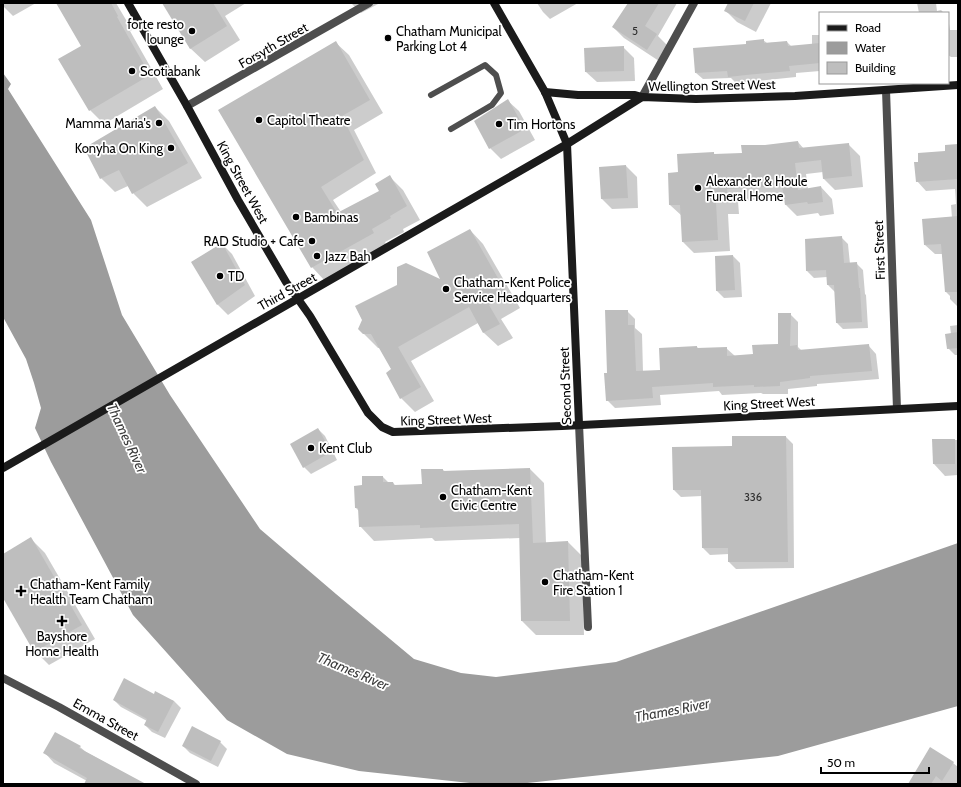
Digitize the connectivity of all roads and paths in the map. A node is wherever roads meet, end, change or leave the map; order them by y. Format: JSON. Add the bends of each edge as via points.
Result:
{"nodes":[{"id":1,"x":128,"y":3,"type":"edge"},
{"id":2,"x":369,"y":3,"type":"edge"},
{"id":3,"x":494,"y":3,"type":"edge"},
{"id":4,"x":694,"y":3,"type":"edge"},
{"id":5,"x":958,"y":86,"type":"edge"},
{"id":6,"x":886,"y":90,"type":"junction"},
{"id":7,"x":545,"y":92,"type":"junction"},
{"id":8,"x":431,"y":95,"type":"dead end"},
{"id":9,"x":642,"y":98,"type":"junction"},
{"id":10,"x":187,"y":106,"type":"junction"},
{"id":11,"x":451,"y":129,"type":"dead end"},
{"id":12,"x":567,"y":144,"type":"junction"},
{"id":13,"x":298,"y":299,"type":"junction"},
{"id":14,"x":958,"y":406,"type":"edge"},
{"id":15,"x":897,"y":409,"type":"junction"},
{"id":16,"x":579,"y":424,"type":"junction"},
{"id":17,"x":3,"y":468,"type":"edge"},
{"id":18,"x":588,"y":627,"type":"dead end"},
{"id":19,"x":3,"y":678,"type":"edge"},
{"id":20,"x":196,"y":784,"type":"edge"}],
"edges":[{"from":1,"to":10,"type":"street","name":"King Street West"},
{"from":2,"to":10,"type":"street","name":"Forsyth Street"},
{"from":3,"to":7,"type":"street"},
{"from":4,"to":9,"type":"street"},
{"from":5,"to":6,"type":"street","name":"Wellington Street West"},
{"from":6,"to":9,"type":"street","name":"Wellington Street West","via":[[795,96]]},
{"from":6,"to":15,"type":"street","name":"First Street"},
{"from":7,"to":9,"type":"street","via":[[635,95]]},
{"from":7,"to":12,"type":"street"},
{"from":8,"to":11,"type":"lane","via":[[485,64],[496,75],[501,93],[492,105]]},
{"from":9,"to":12,"type":"street","name":"Wellington Street West"},
{"from":10,"to":13,"type":"street","name":"King Street West","via":[[238,200]]},
{"from":12,"to":13,"type":"street","name":"Third Street"},
{"from":12,"to":16,"type":"street","name":"Second Street"},
{"from":13,"to":16,"type":"street","name":"King Street West","via":[[368,413],[382,427],[393,432]]},
{"from":13,"to":17,"type":"street","name":"Third Street"},
{"from":14,"to":15,"type":"street","name":"King Street West"},
{"from":15,"to":16,"type":"street","name":"King Street West"},
{"from":16,"to":18,"type":"street","name":"Second Street"},
{"from":19,"to":20,"type":"street","name":"Emma Street"}]}
